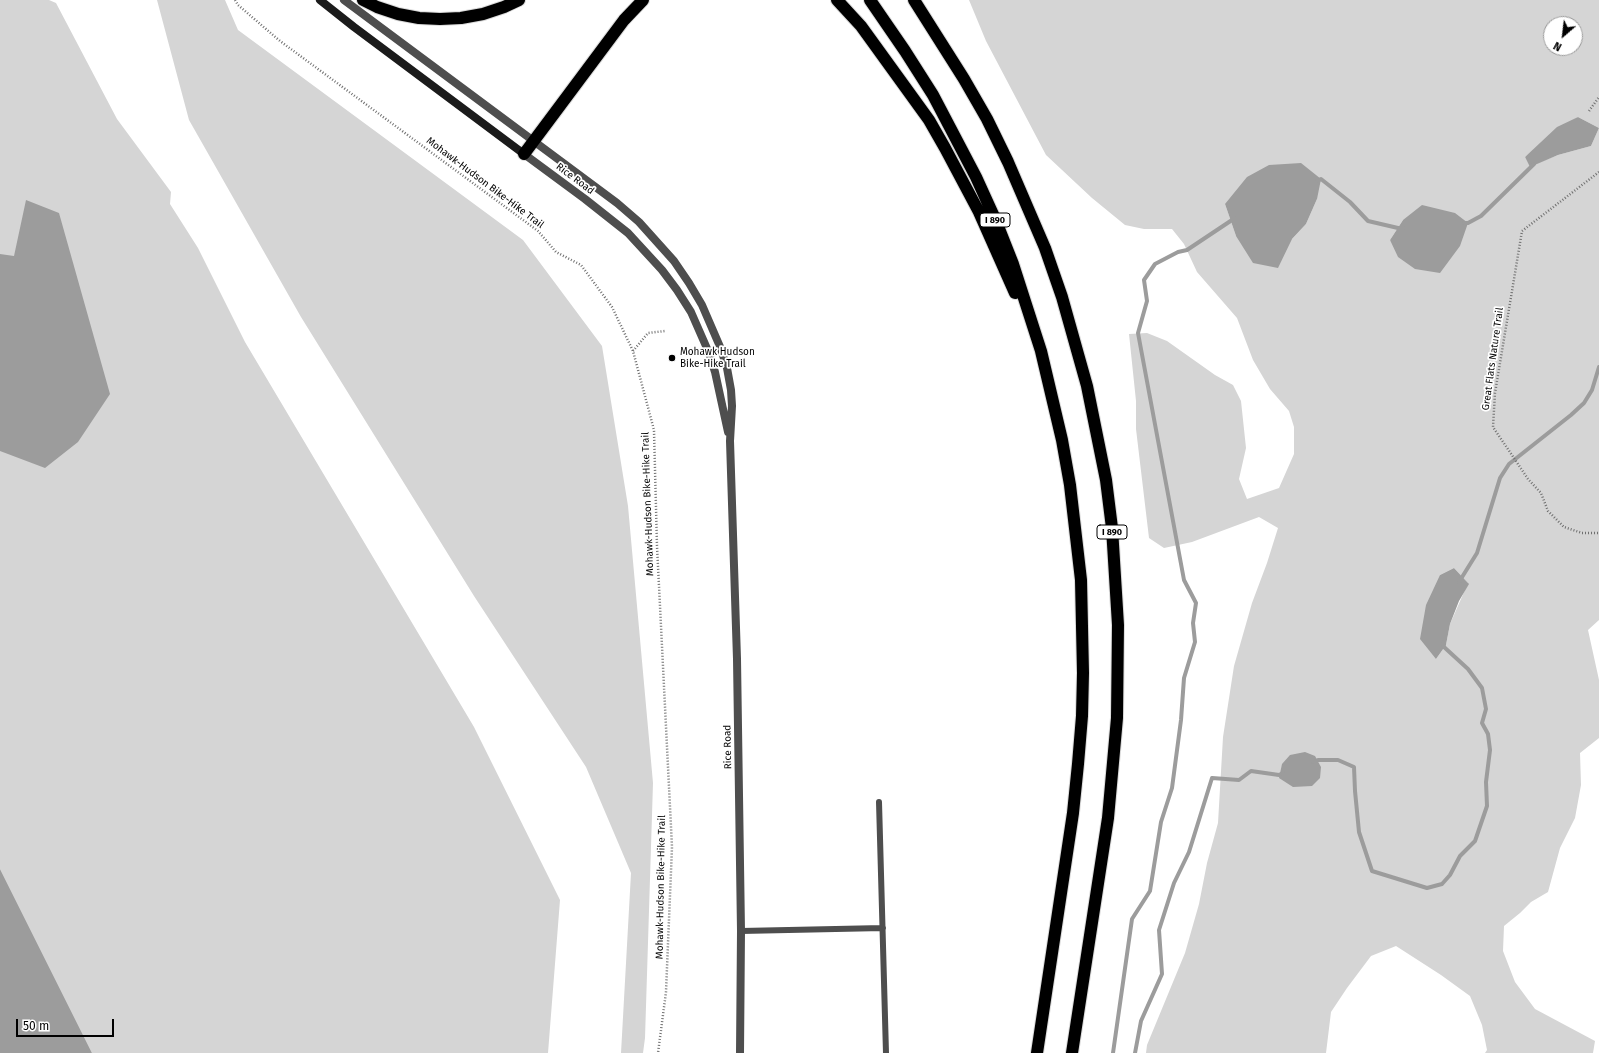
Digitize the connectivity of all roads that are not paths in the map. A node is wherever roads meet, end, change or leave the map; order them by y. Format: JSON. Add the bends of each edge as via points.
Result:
{"nodes":[{"id":1,"x":320,"y":0,"type":"edge"},
{"id":2,"x":344,"y":0,"type":"edge"},
{"id":3,"x":363,"y":0,"type":"edge"},
{"id":4,"x":519,"y":0,"type":"edge"},
{"id":5,"x":643,"y":0,"type":"edge"},
{"id":6,"x":838,"y":0,"type":"edge"},
{"id":7,"x":870,"y":0,"type":"edge"},
{"id":8,"x":915,"y":0,"type":"edge"},
{"id":9,"x":534,"y":141,"type":"junction"},
{"id":10,"x":524,"y":154,"type":"junction"},
{"id":11,"x":1041,"y":351,"type":"junction"},
{"id":12,"x":730,"y":441,"type":"junction"},
{"id":13,"x":879,"y":802,"type":"dead end"},
{"id":14,"x":883,"y":928,"type":"junction"},
{"id":15,"x":741,"y":931,"type":"junction"},
{"id":16,"x":740,"y":1053,"type":"edge"},
{"id":17,"x":886,"y":1053,"type":"edge"},
{"id":18,"x":1037,"y":1053,"type":"edge"},
{"id":19,"x":1072,"y":1053,"type":"edge"}],
"edges":[{"from":1,"to":10,"type":"main road","name":"Rice Road"},
{"from":2,"to":9,"type":"street","name":"Rice Road"},
{"from":3,"to":4,"type":"highway","via":[[398,14],[440,19],[483,14]]},
{"from":5,"to":9,"type":"highway","via":[[624,20]]},
{"from":6,"to":11,"type":"highway","via":[[861,26],[929,120],[979,212]]},
{"from":7,"to":11,"type":"highway","number":"I 890","via":[[933,95],[976,177],[1013,264]]},
{"from":8,"to":19,"type":"highway","number":"I 890","via":[[990,126],[1045,248],[1087,386],[1106,480],[1112,528],[1118,625],[1114,767],[1103,856]]},
{"from":9,"to":10,"type":"highway"},
{"from":9,"to":12,"type":"street","name":"Rice Road","via":[[639,222],[674,261],[689,283],[712,327],[727,368],[732,406]]},
{"from":10,"to":12,"type":"street","name":"Rice Road","via":[[628,233],[677,290],[709,353]]},
{"from":11,"to":18,"type":"highway","number":"I 890","via":[[1062,440],[1075,524],[1081,580],[1083,673],[1073,813]]},
{"from":12,"to":15,"type":"street","name":"Rice Road","via":[[737,659]]},
{"from":13,"to":14,"type":"lane"},
{"from":14,"to":15,"type":"lane"},
{"from":14,"to":17,"type":"lane"},
{"from":15,"to":16,"type":"street","name":"Rice Road"}]}
